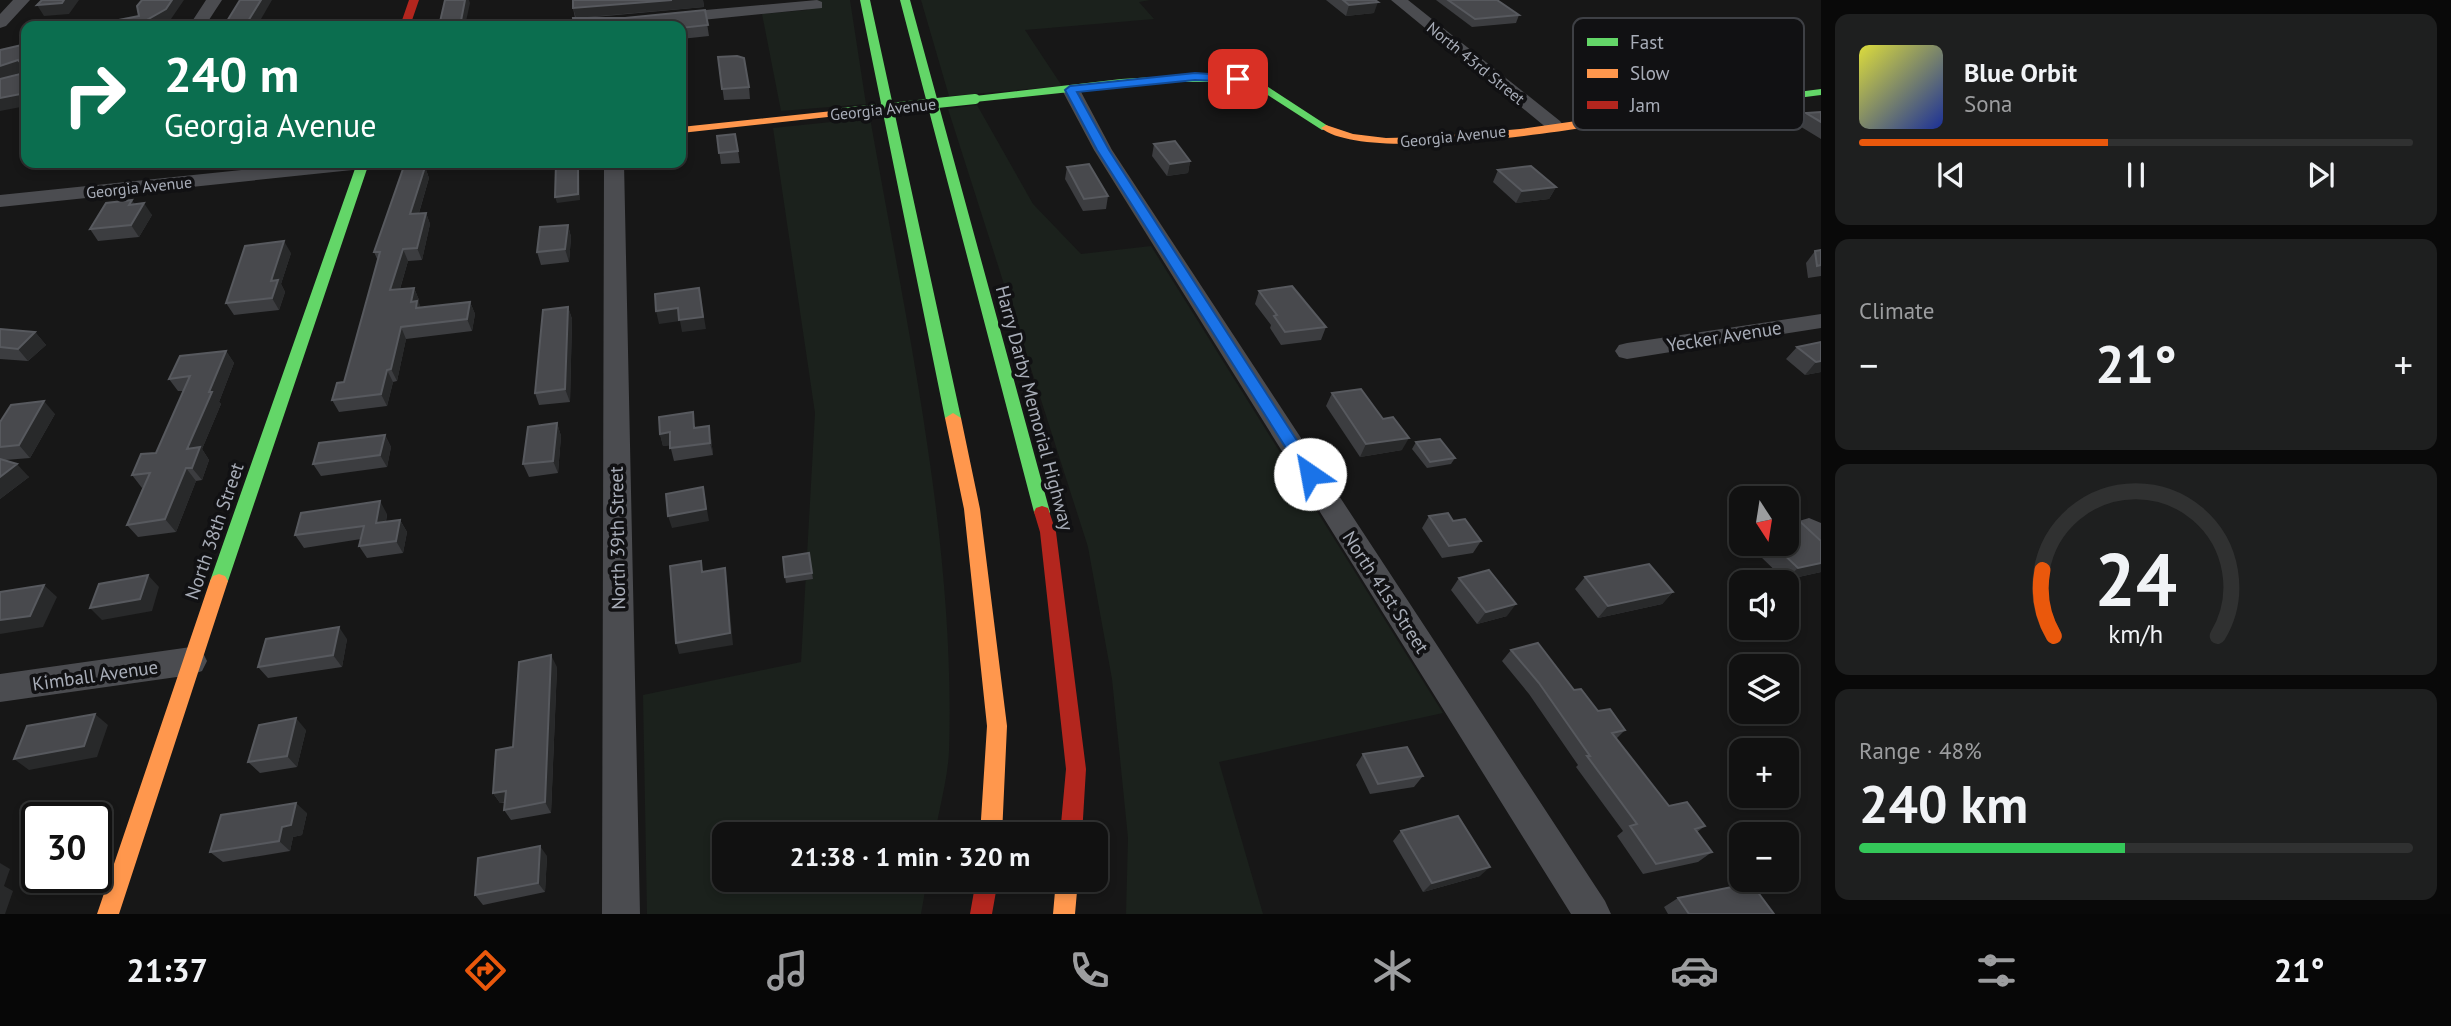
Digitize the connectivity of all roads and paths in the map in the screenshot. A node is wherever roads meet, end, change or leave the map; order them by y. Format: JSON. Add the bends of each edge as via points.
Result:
{"nodes":[{"id":1,"x":22,"y":0,"type":"edge"},
{"id":2,"x":214,"y":0,"type":"edge"},
{"id":3,"x":414,"y":0,"type":"edge"},
{"id":4,"x":865,"y":0,"type":"edge"},
{"id":5,"x":905,"y":0,"type":"edge"},
{"id":6,"x":1399,"y":0,"type":"edge"},
{"id":7,"x":817,"y":5,"type":"dead end"},
{"id":8,"x":656,"y":19,"type":"edge"},
{"id":9,"x":201,"y":21,"type":"edge"},
{"id":10,"x":407,"y":21,"type":"edge"},
{"id":11,"x":0,"y":23,"type":"edge"},
{"id":12,"x":1070,"y":90,"type":"junction"},
{"id":13,"x":1573,"y":123,"type":"edge"},
{"id":14,"x":1554,"y":125,"type":"junction"},
{"id":15,"x":686,"y":129,"type":"edge"},
{"id":16,"x":315,"y":168,"type":"edge"},
{"id":17,"x":361,"y":168,"type":"edge"},
{"id":18,"x":614,"y":168,"type":"edge"},
{"id":19,"x":0,"y":201,"type":"edge"},
{"id":20,"x":1821,"y":321,"type":"edge"},
{"id":21,"x":1627,"y":351,"type":"dead end"},
{"id":22,"x":191,"y":661,"type":"junction"},
{"id":23,"x":0,"y":688,"type":"edge"},
{"id":24,"x":992,"y":822,"type":"edge"},
{"id":25,"x":1072,"y":822,"type":"edge"},
{"id":26,"x":985,"y":892,"type":"edge"},
{"id":27,"x":1066,"y":892,"type":"edge"},
{"id":28,"x":108,"y":914,"type":"edge"},
{"id":29,"x":621,"y":914,"type":"edge"},
{"id":30,"x":981,"y":914,"type":"edge"},
{"id":31,"x":1064,"y":914,"type":"edge"},
{"id":32,"x":1592,"y":914,"type":"edge"}],
"edges":[{"from":1,"to":11,"type":"street"},
{"from":2,"to":9,"type":"street"},
{"from":3,"to":10,"type":"main road"},
{"from":4,"to":24,"type":"main road","via":[[972,509],[997,726]]},
{"from":5,"to":25,"type":"main road","name":"Harry Darby Memorial Highway","via":[[1048,532],[1076,769]]},
{"from":6,"to":14,"type":"street","name":"North 43rd Street"},
{"from":7,"to":8,"type":"street"},
{"from":12,"to":14,"type":"main road","name":"Georgia Avenue","via":[[1195,76],[1238,79],[1257,84],[1337,135],[1378,142],[1420,142]]},
{"from":12,"to":15,"type":"main road","name":"Georgia Avenue","bridge":true},
{"from":12,"to":32,"type":"street","name":"North 41st Street","via":[[1103,150]]},
{"from":13,"to":14,"type":"main road","name":"Georgia Avenue"},
{"from":16,"to":19,"type":"street","name":"Georgia Avenue"},
{"from":17,"to":22,"type":"main road","name":"North 38th Street"},
{"from":18,"to":29,"type":"street","name":"North 39th Street"},
{"from":20,"to":21,"type":"street","name":"Yecker Avenue"},
{"from":22,"to":23,"type":"street","name":"Kimball Avenue"},
{"from":22,"to":28,"type":"main road","name":"North 38th Street"},
{"from":26,"to":30,"type":"main road"},
{"from":27,"to":31,"type":"main road"}]}
